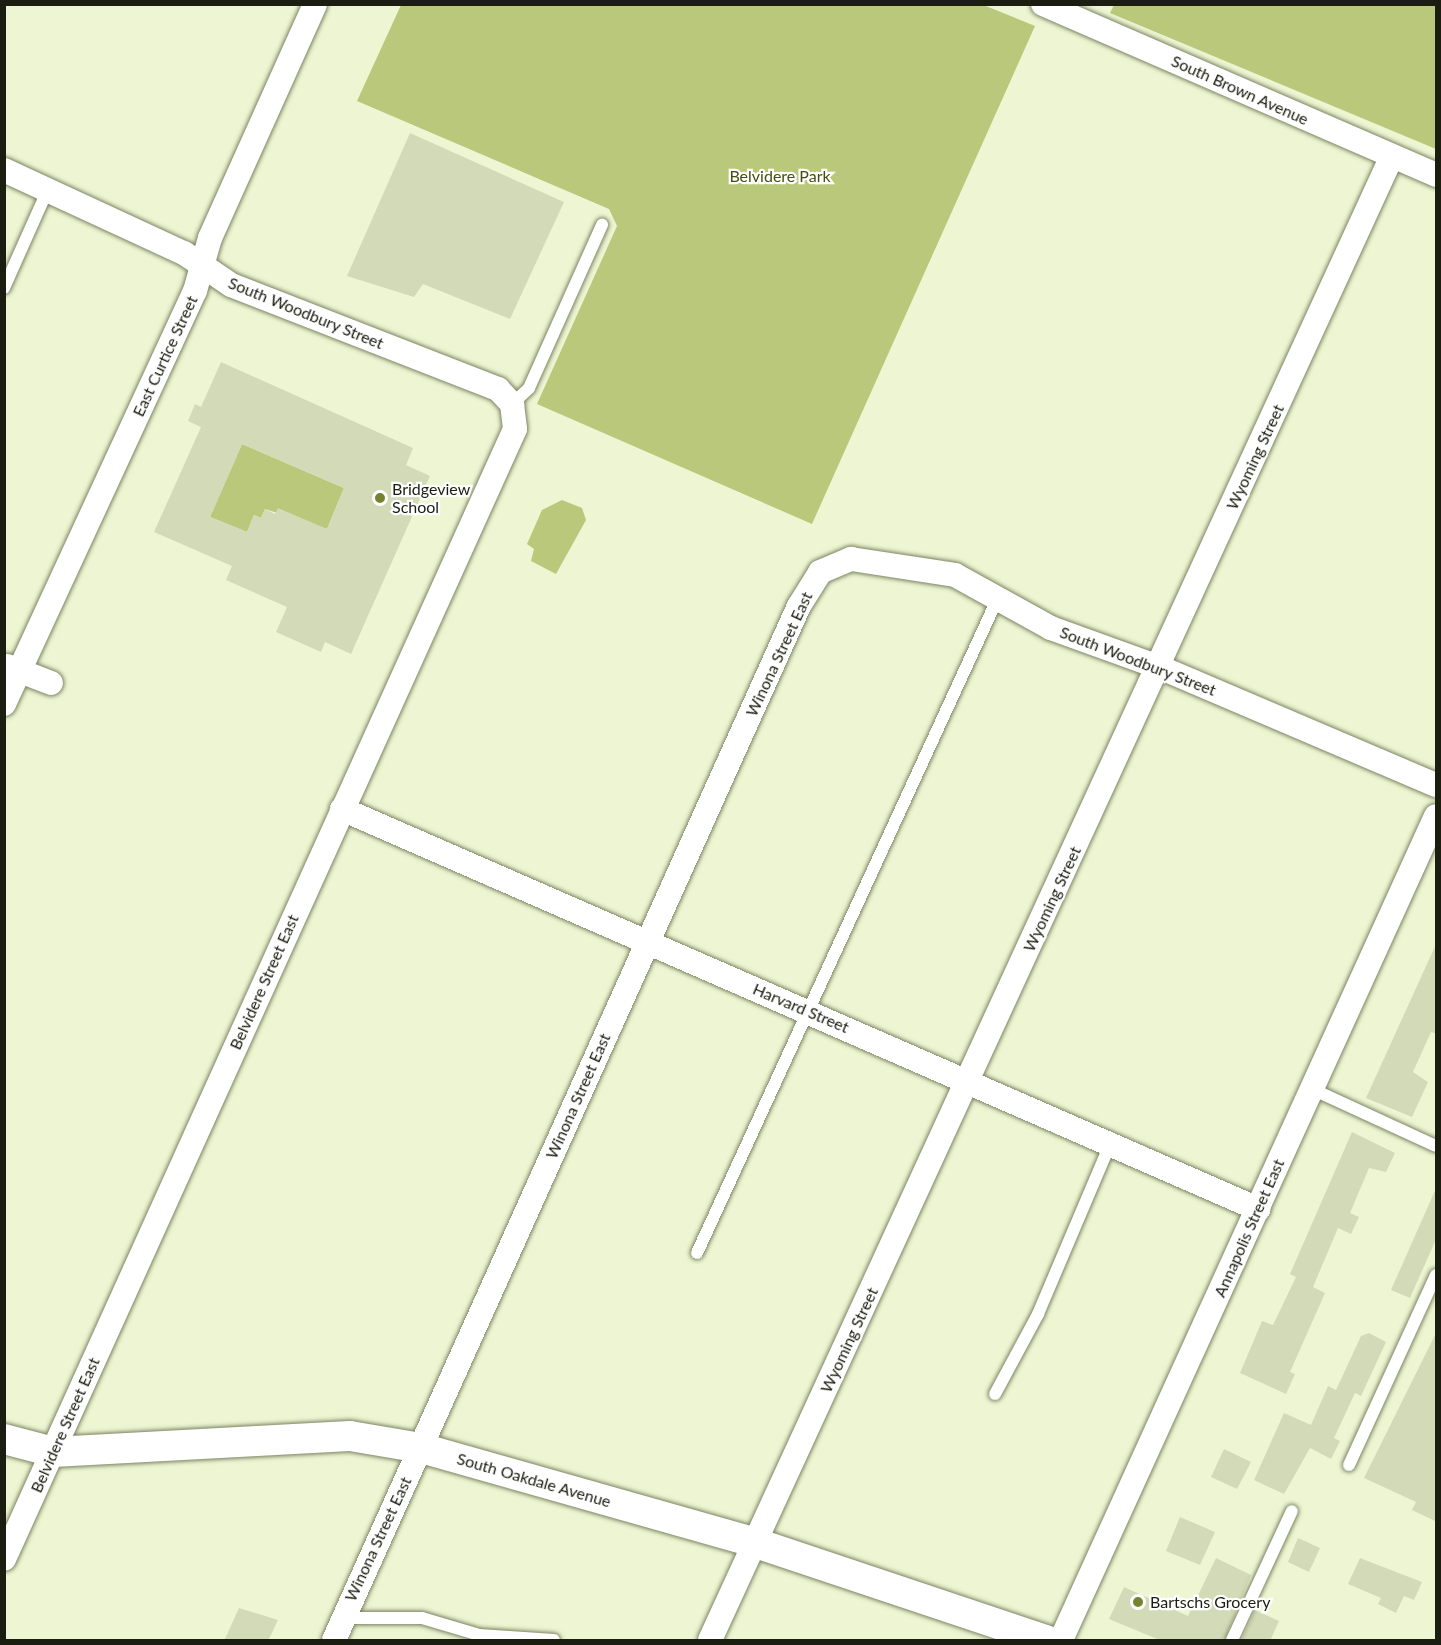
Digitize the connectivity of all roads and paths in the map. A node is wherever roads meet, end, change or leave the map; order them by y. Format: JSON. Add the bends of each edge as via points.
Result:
{"nodes":[{"id":1,"x":315,"y":4,"type":"edge"},
{"id":2,"x":1043,"y":4,"type":"edge"},
{"id":3,"x":1077,"y":11,"type":"edge"},
{"id":4,"x":1392,"y":156,"type":"junction"},
{"id":5,"x":4,"y":170,"type":"edge"},
{"id":6,"x":1437,"y":175,"type":"edge"},
{"id":7,"x":48,"y":189,"type":"junction"},
{"id":8,"x":602,"y":225,"type":"dead end"},
{"id":9,"x":203,"y":269,"type":"junction"},
{"id":10,"x":4,"y":288,"type":"edge"},
{"id":11,"x":512,"y":404,"type":"junction"},
{"id":12,"x":837,"y":564,"type":"joint"},
{"id":13,"x":997,"y":600,"type":"junction"},
{"id":14,"x":1159,"y":667,"type":"junction"},
{"id":15,"x":12,"y":668,"type":"edge"},
{"id":16,"x":51,"y":683,"type":"dead end"},
{"id":17,"x":4,"y":704,"type":"edge"},
{"id":18,"x":1437,"y":785,"type":"edge"},
{"id":19,"x":342,"y":809,"type":"junction"},
{"id":20,"x":1437,"y":816,"type":"edge"},
{"id":21,"x":647,"y":945,"type":"junction"},
{"id":22,"x":808,"y":1011,"type":"junction"},
{"id":23,"x":968,"y":1079,"type":"junction"},
{"id":24,"x":1312,"y":1089,"type":"junction"},
{"id":25,"x":1111,"y":1142,"type":"junction"},
{"id":26,"x":1437,"y":1146,"type":"edge"},
{"id":27,"x":1258,"y":1209,"type":"junction"},
{"id":28,"x":697,"y":1253,"type":"dead end"},
{"id":29,"x":1437,"y":1275,"type":"edge"},
{"id":30,"x":995,"y":1394,"type":"dead end"},
{"id":31,"x":4,"y":1439,"type":"edge"},
{"id":32,"x":421,"y":1448,"type":"junction"},
{"id":33,"x":53,"y":1452,"type":"junction"},
{"id":34,"x":1349,"y":1465,"type":"dead end"},
{"id":35,"x":1292,"y":1511,"type":"dead end"},
{"id":36,"x":756,"y":1543,"type":"junction"},
{"id":37,"x":4,"y":1559,"type":"edge"},
{"id":38,"x":342,"y":1618,"type":"junction"},
{"id":39,"x":334,"y":1641,"type":"edge"},
{"id":40,"x":554,"y":1641,"type":"edge"},
{"id":41,"x":710,"y":1641,"type":"edge"},
{"id":42,"x":1046,"y":1641,"type":"edge"},
{"id":43,"x":1061,"y":1641,"type":"edge"},
{"id":44,"x":1232,"y":1641,"type":"edge"}],
"edges":[{"from":1,"to":9,"type":"street","name":"East Curtice Street","via":[[210,237]]},
{"from":2,"to":3,"type":"street","name":"South Brown Avenue"},
{"from":3,"to":4,"type":"street","name":"South Brown Avenue"},
{"from":4,"to":6,"type":"street","name":"South Brown Avenue"},
{"from":4,"to":14,"type":"street","name":"Wyoming Street"},
{"from":5,"to":7,"type":"street","name":"South Woodbury Street"},
{"from":7,"to":9,"type":"street","name":"South Woodbury Street","via":[[184,253]]},
{"from":7,"to":10,"type":"lane"},
{"from":8,"to":11,"type":"lane","via":[[530,388]]},
{"from":9,"to":11,"type":"street","name":"South Woodbury Street","via":[[231,285],[498,389]]},
{"from":9,"to":15,"type":"street","name":"East Curtice Street"},
{"from":11,"to":19,"type":"street","name":"Belvidere Street East","via":[[515,429]]},
{"from":12,"to":13,"type":"street","name":"South Woodbury Street","via":[[855,559],[937,569]]},
{"from":12,"to":21,"type":"street","name":"Winona Street East","via":[[820,572],[799,606]]},
{"from":13,"to":14,"type":"street","name":"South Woodbury Street","via":[[1052,628]]},
{"from":13,"to":22,"type":"lane"},
{"from":14,"to":18,"type":"street","name":"South Woodbury Street"},
{"from":14,"to":23,"type":"street","name":"Wyoming Street"},
{"from":15,"to":16,"type":"street"},
{"from":15,"to":17,"type":"street","name":"East Curtice Street"},
{"from":19,"to":21,"type":"street","name":"Harvard Street"},
{"from":19,"to":33,"type":"street","name":"Belvidere Street East"},
{"from":20,"to":24,"type":"street","name":"Annapolis Street East"},
{"from":21,"to":22,"type":"street","name":"Harvard Street"},
{"from":21,"to":32,"type":"street","name":"Winona Street East"},
{"from":22,"to":23,"type":"street","name":"Harvard Street"},
{"from":22,"to":28,"type":"lane"},
{"from":23,"to":25,"type":"street","name":"Harvard Street"},
{"from":23,"to":36,"type":"street","name":"Wyoming Street"},
{"from":24,"to":26,"type":"lane"},
{"from":24,"to":27,"type":"street","name":"Annapolis Street East"},
{"from":25,"to":27,"type":"street","name":"Harvard Street"},
{"from":25,"to":30,"type":"lane","via":[[1038,1314]]},
{"from":27,"to":43,"type":"street","name":"Annapolis Street East"},
{"from":29,"to":34,"type":"lane"},
{"from":31,"to":33,"type":"street","name":"South Oakdale Avenue"},
{"from":32,"to":33,"type":"street","name":"South Oakdale Avenue","via":[[350,1436]]},
{"from":32,"to":36,"type":"street","name":"South Oakdale Avenue"},
{"from":32,"to":38,"type":"street","name":"Winona Street East"},
{"from":33,"to":37,"type":"street","name":"Belvidere Street East"},
{"from":35,"to":44,"type":"lane"},
{"from":36,"to":41,"type":"street","name":"Wyoming Street"},
{"from":36,"to":42,"type":"street","name":"South Oakdale Avenue"},
{"from":38,"to":39,"type":"street","name":"Winona Street East"},
{"from":38,"to":40,"type":"lane","via":[[422,1618],[479,1635]]}]}
